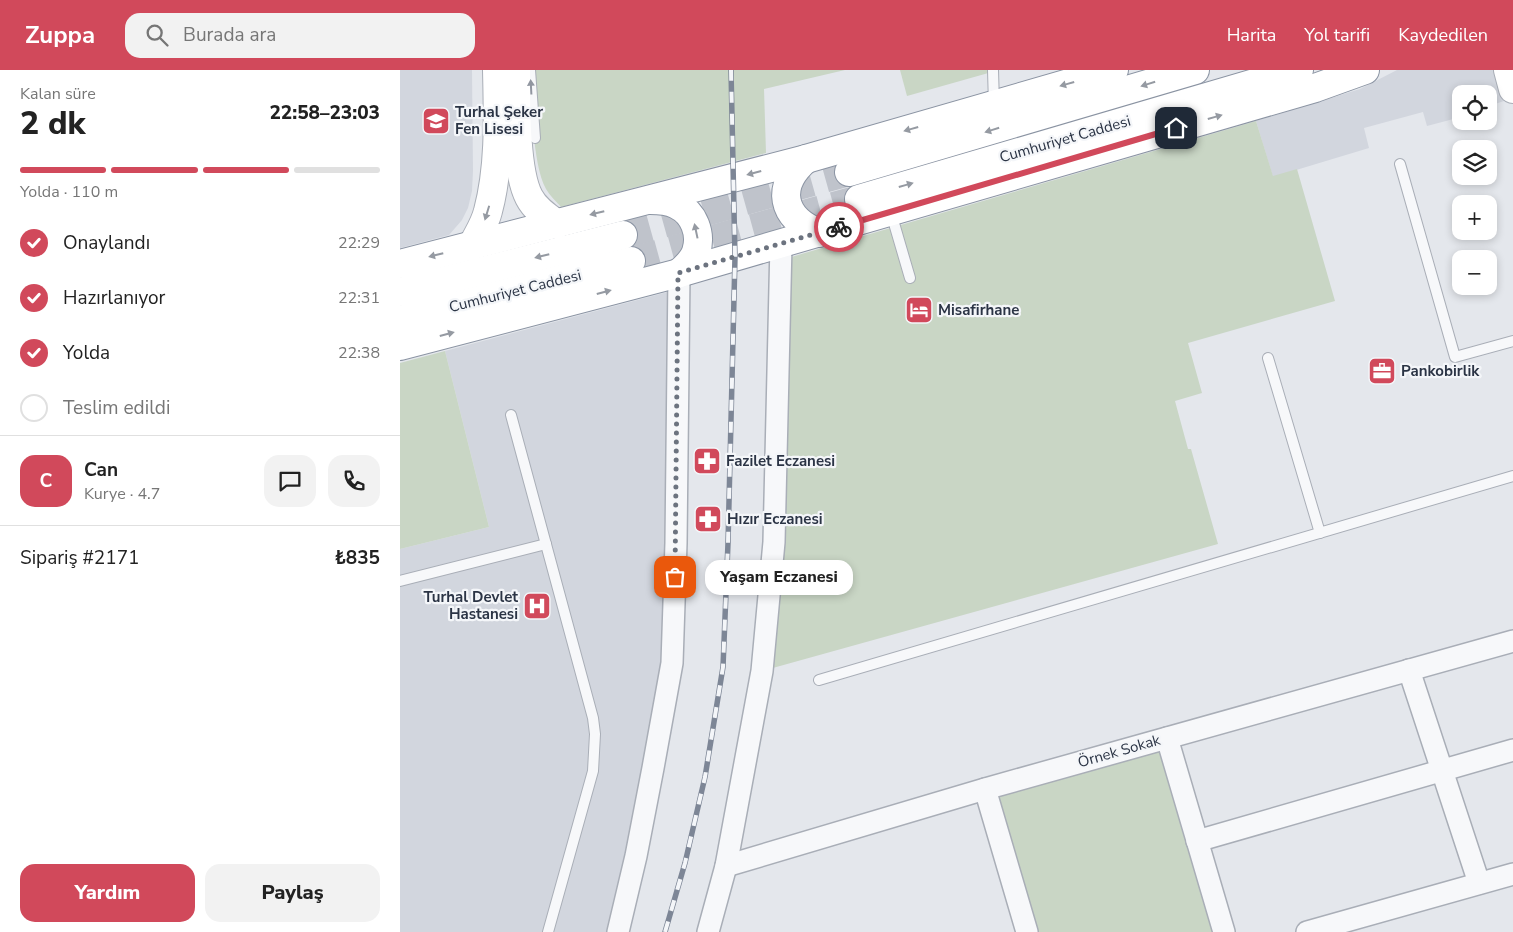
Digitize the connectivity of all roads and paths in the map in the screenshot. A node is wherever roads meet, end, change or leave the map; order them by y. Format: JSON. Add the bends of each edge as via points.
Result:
{"nodes":[{"id":1,"x":497,"y":70,"type":"edge"},
{"id":2,"x":516,"y":70,"type":"edge"},
{"id":3,"x":530,"y":70,"type":"edge"},
{"id":4,"x":993,"y":70,"type":"edge"},
{"id":5,"x":1114,"y":70,"type":"edge"},
{"id":6,"x":1195,"y":70,"type":"edge"},
{"id":7,"x":1299,"y":70,"type":"edge"},
{"id":8,"x":1364,"y":70,"type":"edge"},
{"id":9,"x":1508,"y":70,"type":"edge"},
{"id":10,"x":1513,"y":89,"type":"edge"},
{"id":11,"x":994,"y":105,"type":"junction"},
{"id":12,"x":535,"y":138,"type":"dead end"},
{"id":13,"x":806,"y":159,"type":"junction"},
{"id":14,"x":1400,"y":164,"type":"dead end"},
{"id":15,"x":850,"y":172,"type":"tunnel mouth"},
{"id":16,"x":859,"y":199,"type":"tunnel mouth"},
{"id":17,"x":650,"y":200,"type":"junction"},
{"id":18,"x":891,"y":212,"type":"junction"},
{"id":19,"x":557,"y":224,"type":"junction"},
{"id":20,"x":819,"y":233,"type":"junction"},
{"id":21,"x":623,"y":235,"type":"tunnel mouth"},
{"id":22,"x":781,"y":244,"type":"junction"},
{"id":23,"x":472,"y":246,"type":"junction"},
{"id":24,"x":631,"y":262,"type":"tunnel mouth"},
{"id":25,"x":400,"y":264,"type":"edge"},
{"id":26,"x":678,"y":273,"type":"junction"},
{"id":27,"x":910,"y":278,"type":"dead end"},
{"id":28,"x":400,"y":292,"type":"edge"},
{"id":29,"x":400,"y":320,"type":"edge"},
{"id":30,"x":1513,"y":341,"type":"edge"},
{"id":31,"x":400,"y":346,"type":"edge"},
{"id":32,"x":1268,"y":358,"type":"dead end"},
{"id":33,"x":511,"y":415,"type":"dead end"},
{"id":34,"x":1513,"y":476,"type":"edge"},
{"id":35,"x":1320,"y":533,"type":"junction"},
{"id":36,"x":546,"y":544,"type":"junction"},
{"id":37,"x":400,"y":581,"type":"edge"},
{"id":38,"x":1513,"y":641,"type":"edge"},
{"id":39,"x":1409,"y":670,"type":"junction"},
{"id":40,"x":819,"y":680,"type":"dead end"},
{"id":41,"x":1167,"y":738,"type":"junction"},
{"id":42,"x":1513,"y":750,"type":"edge"},
{"id":43,"x":1442,"y":771,"type":"junction"},
{"id":44,"x":985,"y":789,"type":"junction"},
{"id":45,"x":1197,"y":841,"type":"junction"},
{"id":46,"x":726,"y":866,"type":"junction"},
{"id":47,"x":1513,"y":874,"type":"edge"},
{"id":48,"x":1479,"y":883,"type":"junction"},
{"id":49,"x":548,"y":932,"type":"edge"},
{"id":50,"x":618,"y":932,"type":"edge"},
{"id":51,"x":708,"y":932,"type":"edge"},
{"id":52,"x":1027,"y":932,"type":"edge"},
{"id":53,"x":1224,"y":932,"type":"edge"},
{"id":54,"x":1307,"y":932,"type":"edge"}],
"edges":[{"from":1,"to":23,"type":"main road","one_way":true,"via":[[495,177],[488,212]]},
{"from":2,"to":19,"type":"main road","via":[[521,174],[530,199]]},
{"from":12,"to":3,"type":"lane","one_way":true},
{"from":4,"to":11,"type":"lane"},
{"from":5,"to":11,"type":"main road","one_way":true},
{"from":6,"to":15,"type":"main road","name":"Cumhuriyet Caddesi","one_way":true},
{"from":16,"to":7,"type":"main road","name":"Cumhuriyet Caddesi","one_way":true},
{"from":18,"to":8,"type":"main road","one_way":true,"via":[[1315,88]]},
{"from":9,"to":10,"type":"main road"},
{"from":11,"to":13,"type":"main road","one_way":true},
{"from":13,"to":17,"type":"main road","one_way":true},
{"from":13,"to":20,"type":"main road","via":[[790,178],[786,189],[787,201],[790,212],[798,221]]},
{"from":14,"to":30,"type":"lane","via":[[1455,357]]},
{"from":17,"to":19,"type":"main road","one_way":true},
{"from":26,"to":17,"type":"main road","one_way":true,"via":[[696,252],[696,225],[678,205],[665,200]]},
{"from":18,"to":20,"type":"main road"},
{"from":18,"to":27,"type":"lane"},
{"from":19,"to":23,"type":"main road"},
{"from":20,"to":22,"type":"main road"},
{"from":21,"to":28,"type":"main road","name":"Cumhuriyet Caddesi","one_way":true},
{"from":22,"to":26,"type":"main road"},
{"from":22,"to":46,"type":"street","via":[[774,542],[762,671]]},
{"from":23,"to":25,"type":"main road","one_way":true},
{"from":24,"to":29,"type":"main road","name":"Cumhuriyet Caddesi"},
{"from":31,"to":26,"type":"main road","one_way":true},
{"from":26,"to":50,"type":"street","via":[[672,663],[654,768]]},
{"from":32,"to":35,"type":"lane"},
{"from":33,"to":36,"type":"lane"},
{"from":34,"to":35,"type":"lane"},
{"from":35,"to":40,"type":"lane"},
{"from":36,"to":37,"type":"lane"},
{"from":36,"to":49,"type":"lane","via":[[595,734],[593,771]]},
{"from":38,"to":39,"type":"street","name":"Örnek Sokak"},
{"from":39,"to":41,"type":"street","name":"Örnek Sokak"},
{"from":39,"to":43,"type":"street"},
{"from":41,"to":44,"type":"street","name":"Örnek Sokak"},
{"from":41,"to":45,"type":"street"},
{"from":42,"to":43,"type":"street"},
{"from":43,"to":45,"type":"street"},
{"from":43,"to":48,"type":"street"},
{"from":44,"to":46,"type":"street","name":"Örnek Sokak"},
{"from":44,"to":52,"type":"street"},
{"from":45,"to":53,"type":"street"},
{"from":46,"to":51,"type":"street"},
{"from":47,"to":48,"type":"street"},
{"from":48,"to":54,"type":"street"}]}
